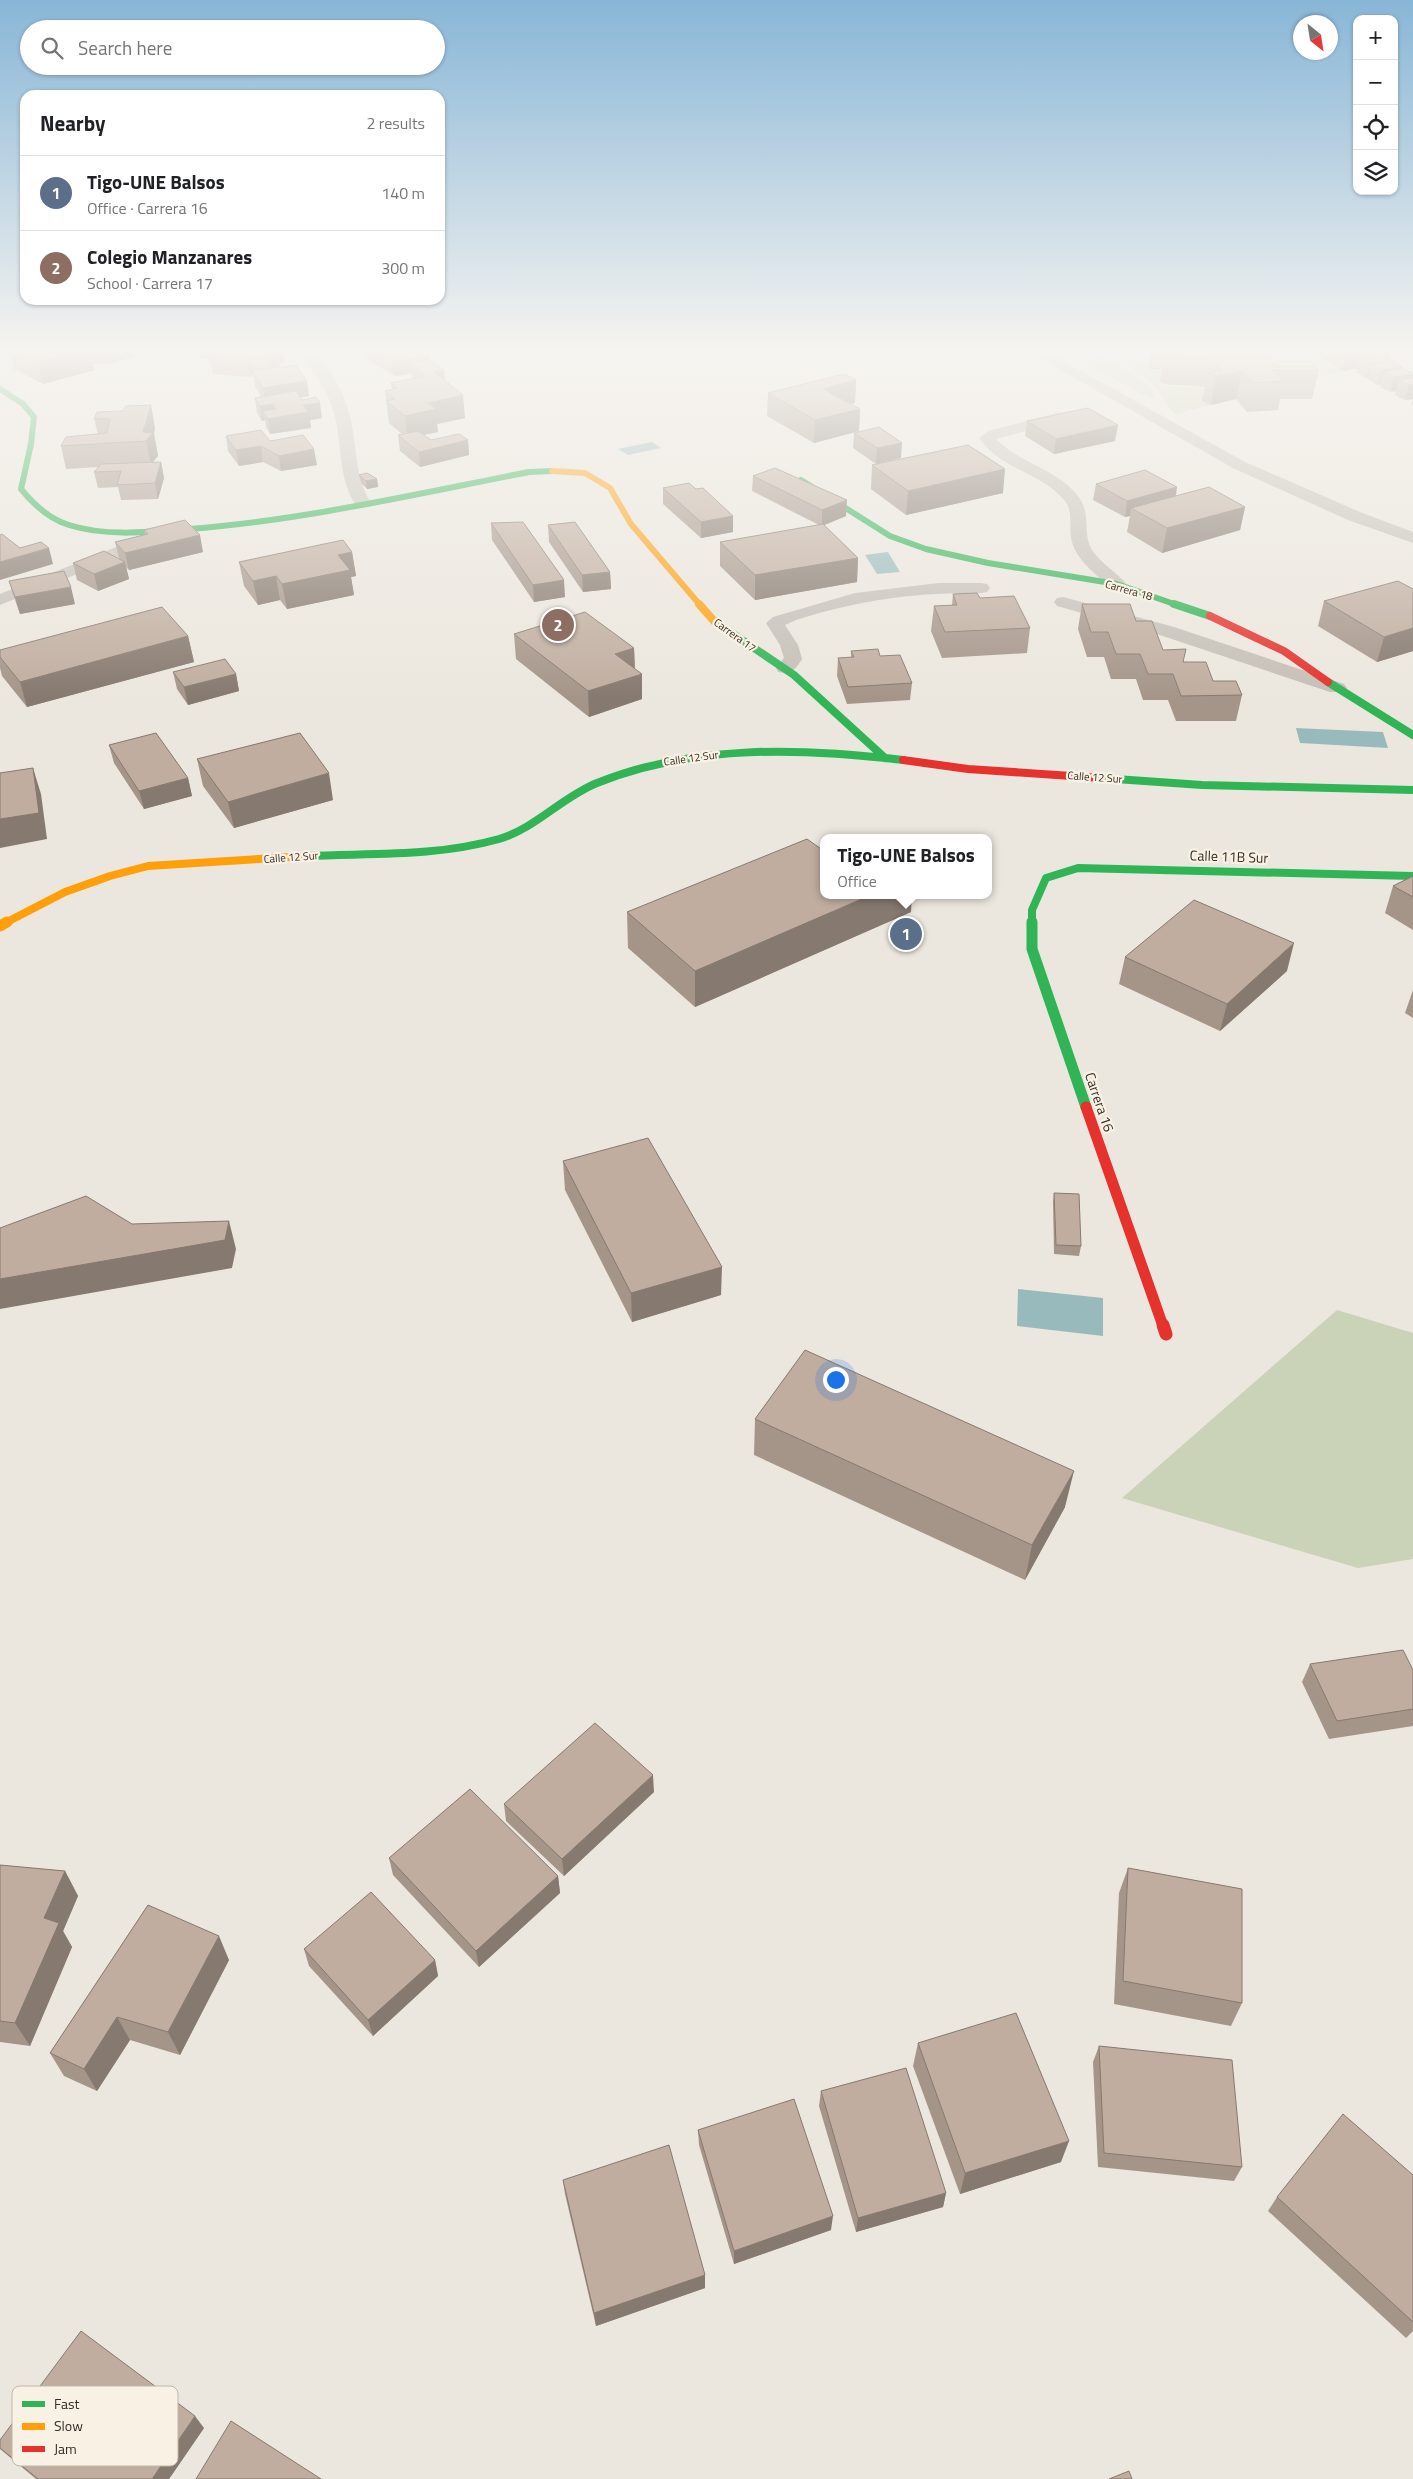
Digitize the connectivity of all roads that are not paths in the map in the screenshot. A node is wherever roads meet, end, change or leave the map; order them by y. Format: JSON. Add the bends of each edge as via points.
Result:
{"nodes":[{"id":1,"x":25,"y":468,"type":"edge"},
{"id":2,"x":349,"y":468,"type":"edge"},
{"id":3,"x":1025,"y":468,"type":"edge"},
{"id":4,"x":1245,"y":468,"type":"edge"},
{"id":5,"x":801,"y":480,"type":"edge"},
{"id":6,"x":363,"y":503,"type":"junction"},
{"id":7,"x":174,"y":530,"type":"junction"},
{"id":8,"x":1413,"y":538,"type":"edge"},
{"id":9,"x":1117,"y":584,"type":"junction"},
{"id":10,"x":981,"y":588,"type":"dead end"},
{"id":11,"x":1063,"y":602,"type":"dead end"},
{"id":12,"x":3,"y":607,"type":"edge"},
{"id":13,"x":784,"y":668,"type":"junction"},
{"id":14,"x":1337,"y":688,"type":"junction"},
{"id":15,"x":1413,"y":735,"type":"edge"},
{"id":16,"x":885,"y":758,"type":"junction"},
{"id":17,"x":1413,"y":790,"type":"edge"},
{"id":18,"x":1413,"y":876,"type":"edge"},
{"id":19,"x":1046,"y":878,"type":"joint"},
{"id":20,"x":0,"y":926,"type":"edge"},
{"id":21,"x":1166,"y":1334,"type":"dead end"}],
"edges":[{"from":1,"to":7,"type":"street","via":[[21,489],[34,505],[58,521],[98,530]]},
{"from":2,"to":6,"type":"street"},
{"from":3,"to":9,"type":"street","via":[[1072,498],[1078,511],[1081,544],[1093,562]]},
{"from":4,"to":8,"type":"street"},
{"from":5,"to":9,"type":"street","name":"Carrera 18","via":[[890,536],[926,548],[988,563]]},
{"from":6,"to":7,"type":"street","via":[[248,524]]},
{"from":6,"to":13,"type":"street","name":"Carrera 17","via":[[530,472],[565,470],[585,473],[610,488],[631,524],[714,620]]},
{"from":7,"to":12,"type":"street"},
{"from":9,"to":14,"type":"street","name":"Carrera 18","via":[[1222,620],[1284,651]]},
{"from":10,"to":13,"type":"street","via":[[948,587],[889,593],[833,603],[784,618],[775,624],[780,636],[793,650],[793,659]]},
{"from":11,"to":14,"type":"street","via":[[1167,631]]},
{"from":13,"to":16,"type":"street","name":"Carrera 17"},
{"from":14,"to":15,"type":"street","name":"Carrera 18"},
{"from":16,"to":17,"type":"street","name":"Calle 12 Sur","via":[[968,768],[1202,785]]},
{"from":16,"to":20,"type":"street","name":"Calle 12 Sur","via":[[795,752],[723,754],[653,764],[594,784],[512,834],[470,846],[416,853],[351,853],[148,866],[65,892]]},
{"from":18,"to":19,"type":"street","name":"Calle 11B Sur","via":[[1078,868]]},
{"from":19,"to":21,"type":"street","name":"Carrera 16","via":[[1032,910],[1032,949]]}]}
